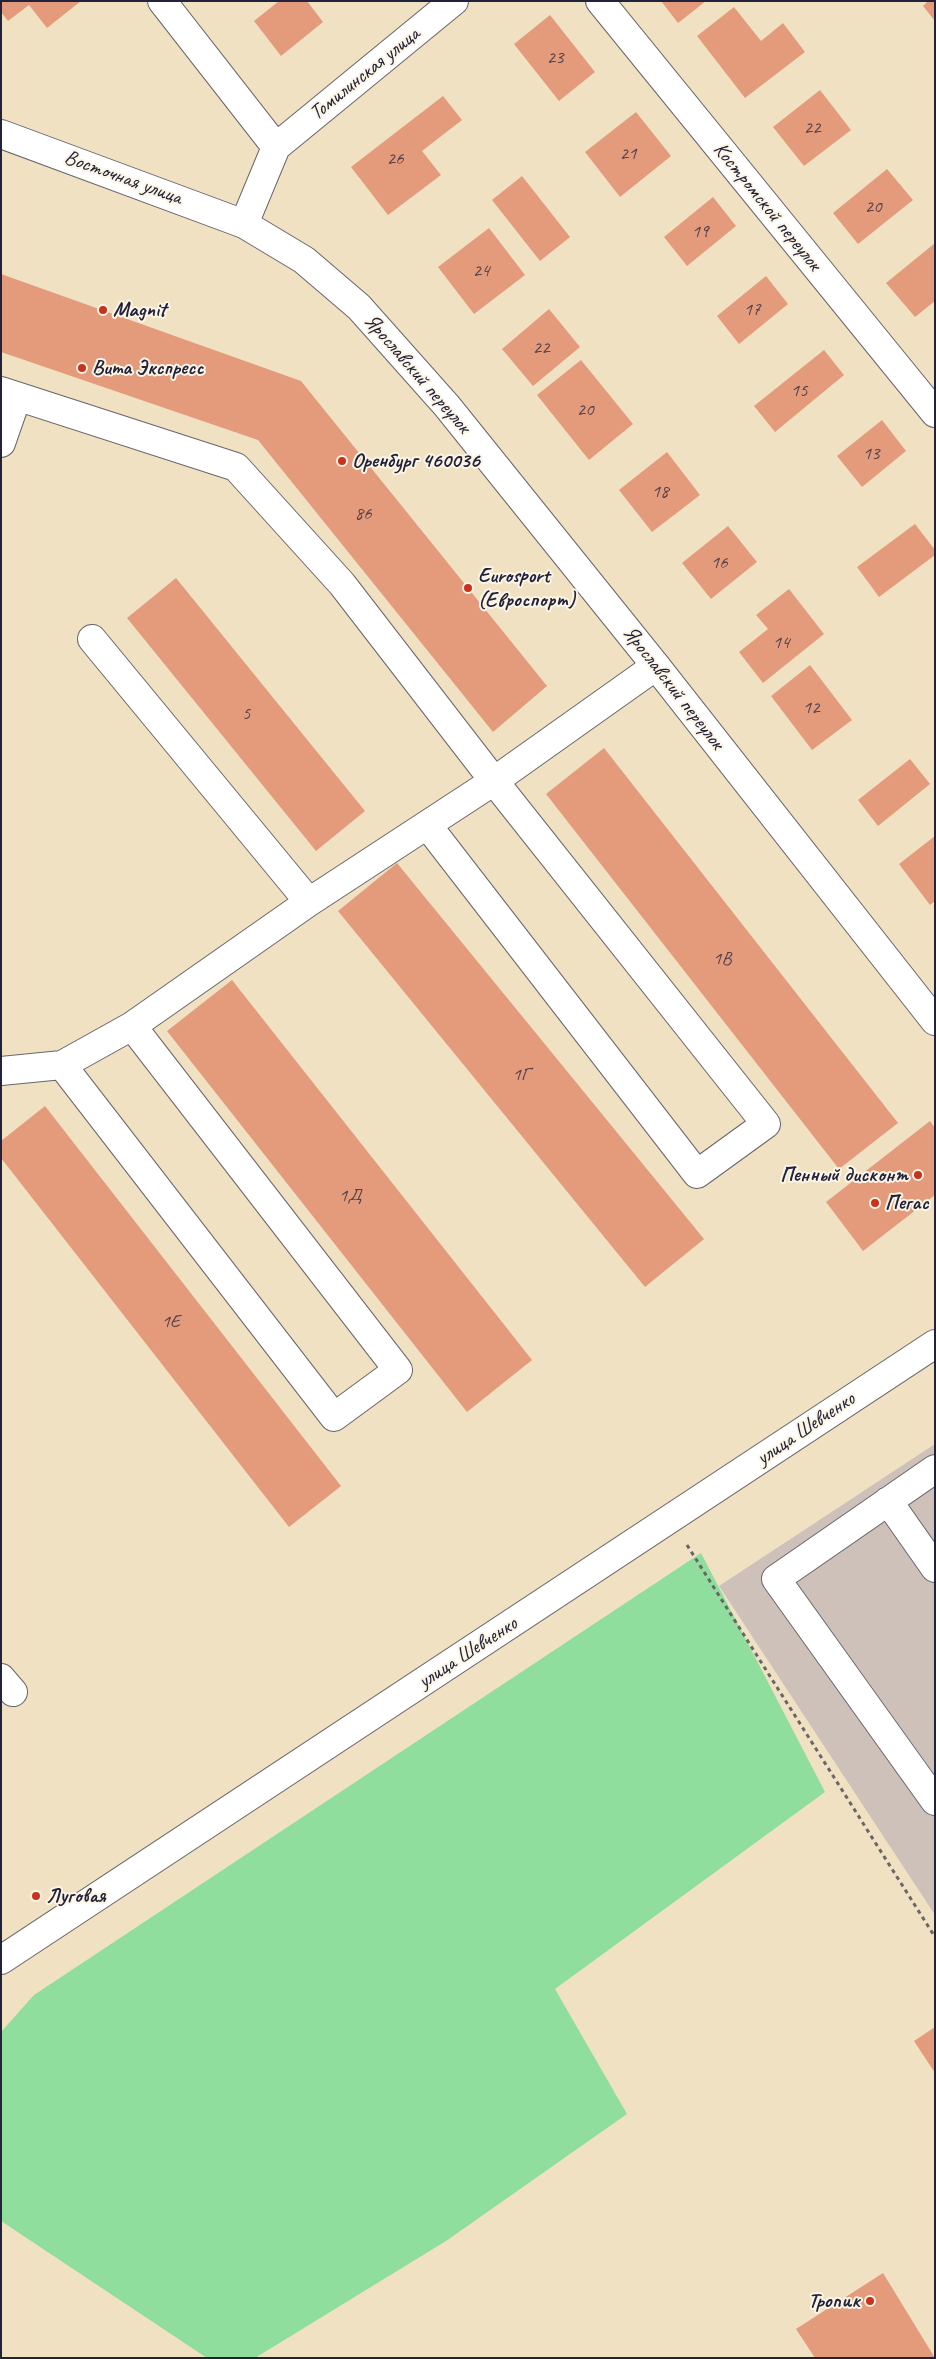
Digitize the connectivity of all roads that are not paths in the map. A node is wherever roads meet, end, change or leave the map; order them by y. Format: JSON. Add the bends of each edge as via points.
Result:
{"nodes":[{"id":1,"x":162,"y":1,"type":"edge"},
{"id":2,"x":454,"y":1,"type":"edge"},
{"id":3,"x":600,"y":1,"type":"edge"},
{"id":4,"x":1,"y":134,"type":"edge"},
{"id":5,"x":276,"y":147,"type":"junction"},
{"id":6,"x":244,"y":224,"type":"junction"},
{"id":7,"x":9,"y":394,"type":"edge"},
{"id":8,"x":935,"y":413,"type":"edge"},
{"id":9,"x":1,"y":443,"type":"edge"},
{"id":10,"x":92,"y":639,"type":"dead end"},
{"id":11,"x":656,"y":666,"type":"junction"},
{"id":12,"x":494,"y":781,"type":"junction"},
{"id":13,"x":428,"y":826,"type":"junction"},
{"id":14,"x":309,"y":902,"type":"junction"},
{"id":15,"x":935,"y":1021,"type":"edge"},
{"id":16,"x":132,"y":1026,"type":"junction"},
{"id":17,"x":62,"y":1065,"type":"junction"},
{"id":18,"x":1,"y":1071,"type":"edge"},
{"id":19,"x":932,"y":1352,"type":"edge"},
{"id":20,"x":935,"y":1469,"type":"edge"},
{"id":21,"x":888,"y":1501,"type":"junction"},
{"id":22,"x":935,"y":1568,"type":"edge"},
{"id":23,"x":935,"y":1801,"type":"edge"},
{"id":24,"x":1,"y":1960,"type":"edge"}],
"edges":[{"from":1,"to":5,"type":"main road"},
{"from":2,"to":5,"type":"main road","name":"Томилинская улица"},
{"from":3,"to":8,"type":"main road","name":"Костромской переулок"},
{"from":4,"to":6,"type":"main road","name":"Восточная улица"},
{"from":5,"to":6,"type":"main road"},
{"from":6,"to":11,"type":"main road","name":"Ярославский переулок","via":[[304,260],[359,307],[447,406]]},
{"from":7,"to":9,"type":"main road"},
{"from":7,"to":12,"type":"main road","via":[[236,467],[342,584]]},
{"from":10,"to":14,"type":"main road"},
{"from":11,"to":12,"type":"main road"},
{"from":11,"to":15,"type":"main road","name":"Ярославский переулок"},
{"from":12,"to":13,"type":"main road"},
{"from":12,"to":13,"type":"main road","via":[[766,1124],[696,1174]]},
{"from":13,"to":14,"type":"main road"},
{"from":14,"to":16,"type":"main road"},
{"from":16,"to":17,"type":"main road"},
{"from":16,"to":17,"type":"main road","via":[[398,1370],[334,1416]]},
{"from":17,"to":18,"type":"main road"},
{"from":19,"to":24,"type":"main road","name":"улица Шевченко","via":[[670,1519]]},
{"from":20,"to":21,"type":"main road"},
{"from":21,"to":22,"type":"main road"},
{"from":21,"to":23,"type":"main road","via":[[776,1579]]}]}
